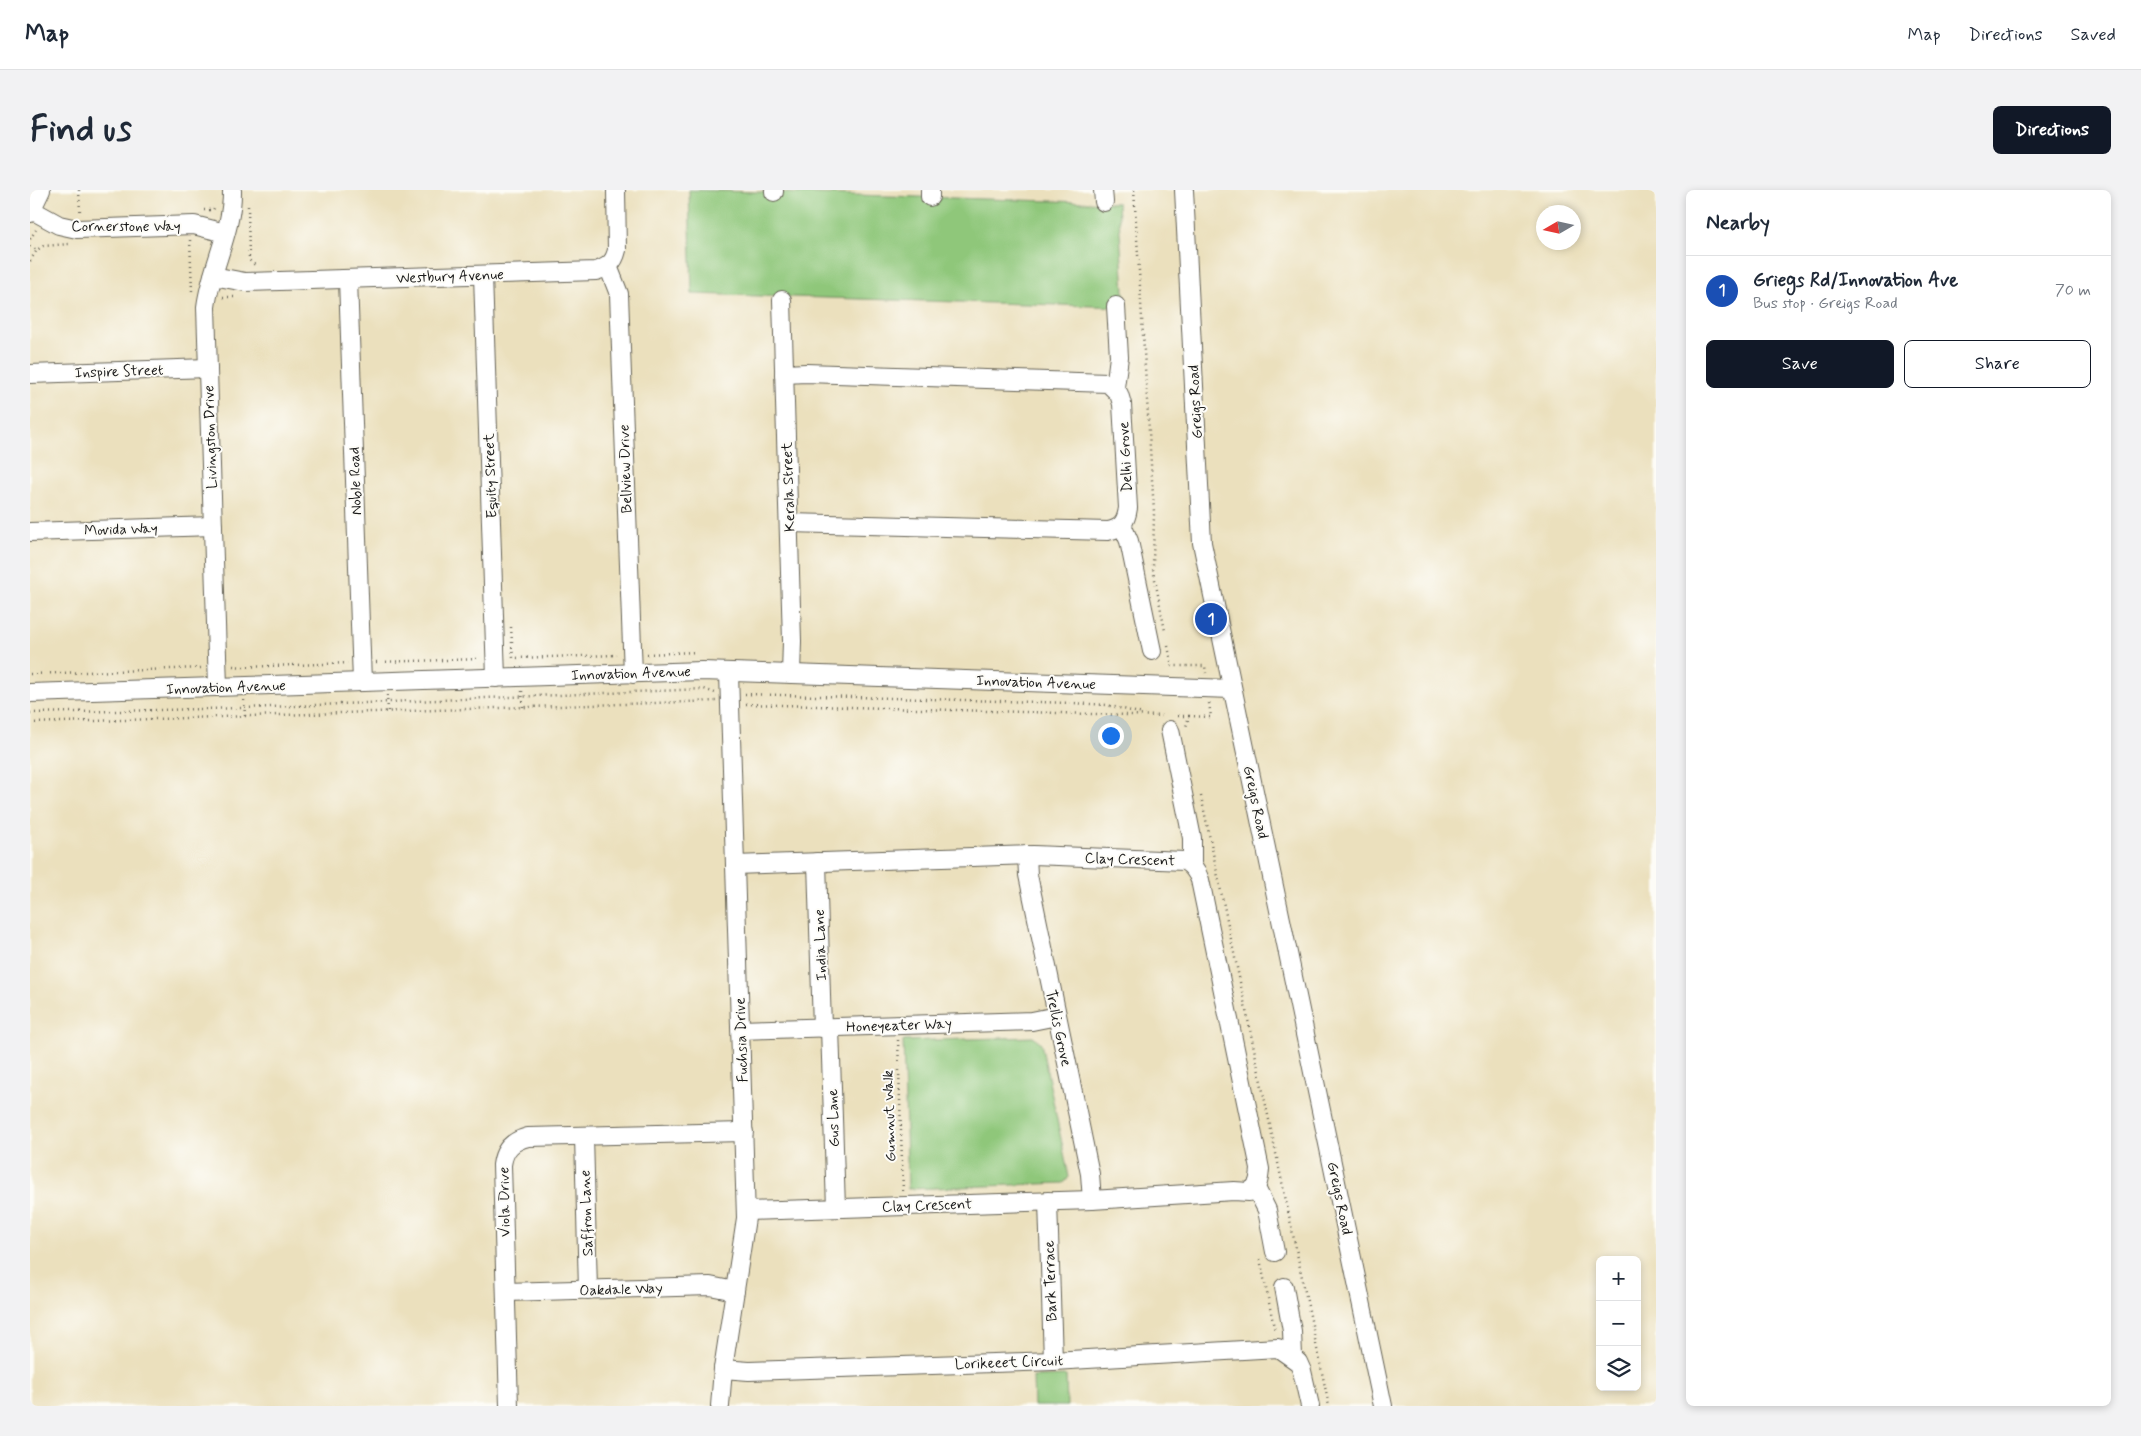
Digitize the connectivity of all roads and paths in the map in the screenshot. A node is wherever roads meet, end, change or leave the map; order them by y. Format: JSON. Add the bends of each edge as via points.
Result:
{"nodes":[{"id":1,"x":41,"y":190,"type":"edge"},
{"id":2,"x":232,"y":190,"type":"edge"},
{"id":3,"x":616,"y":190,"type":"edge"},
{"id":4,"x":1134,"y":190,"type":"edge"},
{"id":5,"x":1184,"y":190,"type":"edge"},
{"id":6,"x":248,"y":200,"type":"dead end"},
{"id":7,"x":216,"y":206,"type":"dead end"},
{"id":8,"x":31,"y":211,"type":"edge"},
{"id":9,"x":197,"y":211,"type":"dead end"},
{"id":10,"x":225,"y":233,"type":"junction"},
{"id":11,"x":37,"y":250,"type":"dead end"},
{"id":12,"x":30,"y":260,"type":"edge"},
{"id":13,"x":608,"y":266,"type":"junction"},
{"id":14,"x":257,"y":267,"type":"dead end"},
{"id":15,"x":484,"y":274,"type":"junction"},
{"id":16,"x":213,"y":276,"type":"junction"},
{"id":17,"x":348,"y":279,"type":"junction"},
{"id":18,"x":782,"y":300,"type":"dead end"},
{"id":19,"x":1116,"y":306,"type":"dead end"},
{"id":20,"x":208,"y":368,"type":"junction"},
{"id":21,"x":30,"y":374,"type":"edge"},
{"id":22,"x":784,"y":374,"type":"junction"},
{"id":23,"x":1115,"y":387,"type":"junction"},
{"id":24,"x":789,"y":523,"type":"junction"},
{"id":25,"x":1122,"y":525,"type":"junction"},
{"id":26,"x":213,"y":526,"type":"junction"},
{"id":27,"x":30,"y":532,"type":"edge"},
{"id":28,"x":511,"y":618,"type":"dead end"},
{"id":29,"x":1152,"y":651,"type":"dead end"},
{"id":30,"x":697,"y":652,"type":"dead end"},
{"id":31,"x":632,"y":654,"type":"junction"},
{"id":32,"x":225,"y":667,"type":"junction"},
{"id":33,"x":729,"y":672,"type":"junction"},
{"id":34,"x":30,"y":674,"type":"edge"},
{"id":35,"x":633,"y":674,"type":"junction"},
{"id":36,"x":791,"y":674,"type":"junction"},
{"id":37,"x":496,"y":678,"type":"junction"},
{"id":38,"x":362,"y":682,"type":"junction"},
{"id":39,"x":218,"y":687,"type":"junction"},
{"id":40,"x":1208,"y":688,"type":"junction"},
{"id":41,"x":1232,"y":689,"type":"junction"},
{"id":42,"x":30,"y":693,"type":"edge"},
{"id":43,"x":730,"y":699,"type":"junction"},
{"id":44,"x":30,"y":713,"type":"edge"},
{"id":45,"x":1150,"y":716,"type":"junction"},
{"id":46,"x":1189,"y":716,"type":"junction"},
{"id":47,"x":30,"y":723,"type":"edge"},
{"id":48,"x":1178,"y":729,"type":"joint"},
{"id":49,"x":1201,"y":796,"type":"dead end"},
{"id":50,"x":1027,"y":855,"type":"junction"},
{"id":51,"x":817,"y":862,"type":"junction"},
{"id":52,"x":735,"y":865,"type":"junction"},
{"id":53,"x":1192,"y":866,"type":"junction"},
{"id":54,"x":1057,"y":1016,"type":"junction"},
{"id":55,"x":898,"y":1025,"type":"junction"},
{"id":56,"x":826,"y":1028,"type":"junction"},
{"id":57,"x":741,"y":1030,"type":"junction"},
{"id":58,"x":744,"y":1132,"type":"junction"},
{"id":59,"x":584,"y":1136,"type":"junction"},
{"id":60,"x":1256,"y":1188,"type":"junction"},
{"id":61,"x":1092,"y":1200,"type":"junction"},
{"id":62,"x":1048,"y":1202,"type":"junction"},
{"id":63,"x":903,"y":1206,"type":"junction"},
{"id":64,"x":836,"y":1208,"type":"junction"},
{"id":65,"x":746,"y":1211,"type":"junction"},
{"id":66,"x":1267,"y":1251,"type":"joint"},
{"id":67,"x":1284,"y":1287,"type":"dead end"},
{"id":68,"x":588,"y":1290,"type":"junction"},
{"id":69,"x":735,"y":1291,"type":"junction"},
{"id":70,"x":506,"y":1292,"type":"junction"},
{"id":71,"x":1278,"y":1348,"type":"junction"},
{"id":72,"x":1293,"y":1357,"type":"junction"},
{"id":73,"x":1053,"y":1361,"type":"junction"},
{"id":74,"x":723,"y":1369,"type":"junction"},
{"id":75,"x":509,"y":1406,"type":"edge"},
{"id":76,"x":720,"y":1406,"type":"edge"},
{"id":77,"x":1310,"y":1406,"type":"edge"},
{"id":78,"x":1329,"y":1406,"type":"edge"},
{"id":79,"x":1383,"y":1406,"type":"edge"}],
"edges":[{"from":1,"to":8,"type":"street"},
{"from":2,"to":10,"type":"street","name":"Livingston Drive"},
{"from":3,"to":13,"type":"street","via":[[617,250]]},
{"from":4,"to":40,"type":"path","via":[[1154,512],[1153,569],[1172,666],[1204,666]]},
{"from":5,"to":41,"type":"street","name":"Greigs Road","via":[[1202,543]]},
{"from":6,"to":14,"type":"path","via":[[249,260]]},
{"from":7,"to":9,"type":"path","via":[[213,210]]},
{"from":8,"to":10,"type":"street","name":"Cornerstone Way","via":[[59,225],[77,229],[194,225]]},
{"from":10,"to":16,"type":"street","name":"Livingston Drive"},
{"from":11,"to":12,"type":"path"},
{"from":13,"to":15,"type":"street","name":"Westbury Avenue","via":[[588,271]]},
{"from":13,"to":31,"type":"street","name":"Bellview Drive","via":[[618,294]]},
{"from":15,"to":17,"type":"street","name":"Westbury Avenue"},
{"from":15,"to":37,"type":"street","name":"Equity Street"},
{"from":16,"to":17,"type":"street","name":"Westbury Avenue","via":[[245,282]]},
{"from":16,"to":20,"type":"street","name":"Livingston Drive","via":[[206,307]]},
{"from":17,"to":38,"type":"street","name":"Noble Road"},
{"from":18,"to":22,"type":"street","name":"Kerala Street"},
{"from":19,"to":23,"type":"street","via":[[1119,357]]},
{"from":20,"to":21,"type":"street","name":"Inspire Street"},
{"from":20,"to":26,"type":"street","name":"Livingston Drive"},
{"from":22,"to":23,"type":"street","via":[[1096,381],[1108,382]]},
{"from":22,"to":24,"type":"street","name":"Kerala Street"},
{"from":23,"to":25,"type":"street","name":"Delhi Grove","via":[[1122,404],[1128,508]]},
{"from":24,"to":25,"type":"street","via":[[1108,531]]},
{"from":24,"to":36,"type":"street","name":"Kerala Street"},
{"from":25,"to":29,"type":"street","via":[[1129,541]]},
{"from":26,"to":27,"type":"street","name":"Movida Way"},
{"from":26,"to":32,"type":"street","name":"Livingston Drive"},
{"from":28,"to":31,"type":"path","via":[[512,658]]},
{"from":30,"to":31,"type":"path"},
{"from":31,"to":35,"type":"street","name":"Bellview Drive"},
{"from":32,"to":34,"type":"path"},
{"from":32,"to":39,"type":"street","name":"Livingston Drive"},
{"from":33,"to":35,"type":"street","name":"Innovation Avenue"},
{"from":33,"to":36,"type":"street","name":"Innovation Avenue"},
{"from":33,"to":43,"type":"street","name":"Fuchsia Drive"},
{"from":35,"to":37,"type":"street","name":"Innovation Avenue"},
{"from":36,"to":40,"type":"street","name":"Innovation Avenue"},
{"from":37,"to":38,"type":"street","name":"Innovation Avenue"},
{"from":38,"to":39,"type":"street","name":"Innovation Avenue"},
{"from":39,"to":42,"type":"street","name":"Innovation Avenue"},
{"from":40,"to":41,"type":"street","name":"Innovation Avenue"},
{"from":40,"to":46,"type":"path","via":[[1211,717]]},
{"from":41,"to":79,"type":"street","name":"Greigs Road"},
{"from":43,"to":44,"type":"path","via":[[704,689],[245,708]]},
{"from":43,"to":45,"type":"path","via":[[752,705]]},
{"from":43,"to":45,"type":"path","via":[[752,693],[1073,703],[1107,706]]},
{"from":43,"to":47,"type":"path"},
{"from":43,"to":52,"type":"street","name":"Fuchsia Drive"},
{"from":45,"to":46,"type":"path"},
{"from":46,"to":48,"type":"path"},
{"from":48,"to":53,"type":"street","via":[[1192,838]]},
{"from":49,"to":78,"type":"path"},
{"from":50,"to":51,"type":"street","name":"Clay Crescent"},
{"from":50,"to":53,"type":"street","name":"Clay Crescent","via":[[1176,860]]},
{"from":50,"to":54,"type":"street","name":"Trellis Grove","via":[[1028,875]]},
{"from":51,"to":52,"type":"street","name":"Clay Crescent"},
{"from":51,"to":56,"type":"street","name":"India Lane"},
{"from":52,"to":57,"type":"street","name":"Fuchsia Drive"},
{"from":53,"to":60,"type":"street","name":"Clay Crescent","via":[[1200,880],[1260,1169]]},
{"from":54,"to":55,"type":"street","name":"Honeyeater Way","via":[[1032,1021]]},
{"from":54,"to":61,"type":"street","name":"Trellis Grove","via":[[1090,1174]]},
{"from":55,"to":56,"type":"street","name":"Honeyeater Way"},
{"from":55,"to":63,"type":"path","name":"Gumnut Walk"},
{"from":56,"to":57,"type":"street","name":"Honeyeater Way"},
{"from":56,"to":64,"type":"street","name":"Gus Lane"},
{"from":57,"to":58,"type":"street","name":"Fuchsia Drive"},
{"from":58,"to":59,"type":"street","name":"Viola Drive"},
{"from":58,"to":65,"type":"street","name":"Fuchsia Drive"},
{"from":59,"to":68,"type":"street","name":"Saffron Lane"},
{"from":59,"to":70,"type":"street","name":"Viola Drive","via":[[518,1140],[509,1145],[503,1156]]},
{"from":60,"to":61,"type":"street","name":"Clay Crescent","via":[[1249,1192]]},
{"from":60,"to":66,"type":"street","via":[[1266,1210]]},
{"from":61,"to":62,"type":"street","name":"Clay Crescent"},
{"from":62,"to":63,"type":"street","name":"Clay Crescent"},
{"from":62,"to":73,"type":"street","name":"Bark Terrace"},
{"from":63,"to":64,"type":"street","name":"Clay Crescent"},
{"from":64,"to":65,"type":"street","name":"Clay Crescent"},
{"from":65,"to":69,"type":"street","name":"Fuchsia Drive"},
{"from":66,"to":71,"type":"path"},
{"from":67,"to":72,"type":"street"},
{"from":68,"to":69,"type":"street","name":"Oakdale Way","via":[[710,1286]]},
{"from":68,"to":70,"type":"street","name":"Oakdale Way"},
{"from":69,"to":74,"type":"street","name":"Fuchsia Drive"},
{"from":70,"to":75,"type":"street","name":"Viola Drive"},
{"from":71,"to":72,"type":"street"},
{"from":71,"to":73,"type":"street","name":"Lorikeeet Circuit"},
{"from":72,"to":77,"type":"street","via":[[1302,1371]]},
{"from":73,"to":74,"type":"street","name":"Lorikeeet Circuit","via":[[749,1371]]},
{"from":74,"to":76,"type":"street","name":"Fuchsia Drive"}]}
